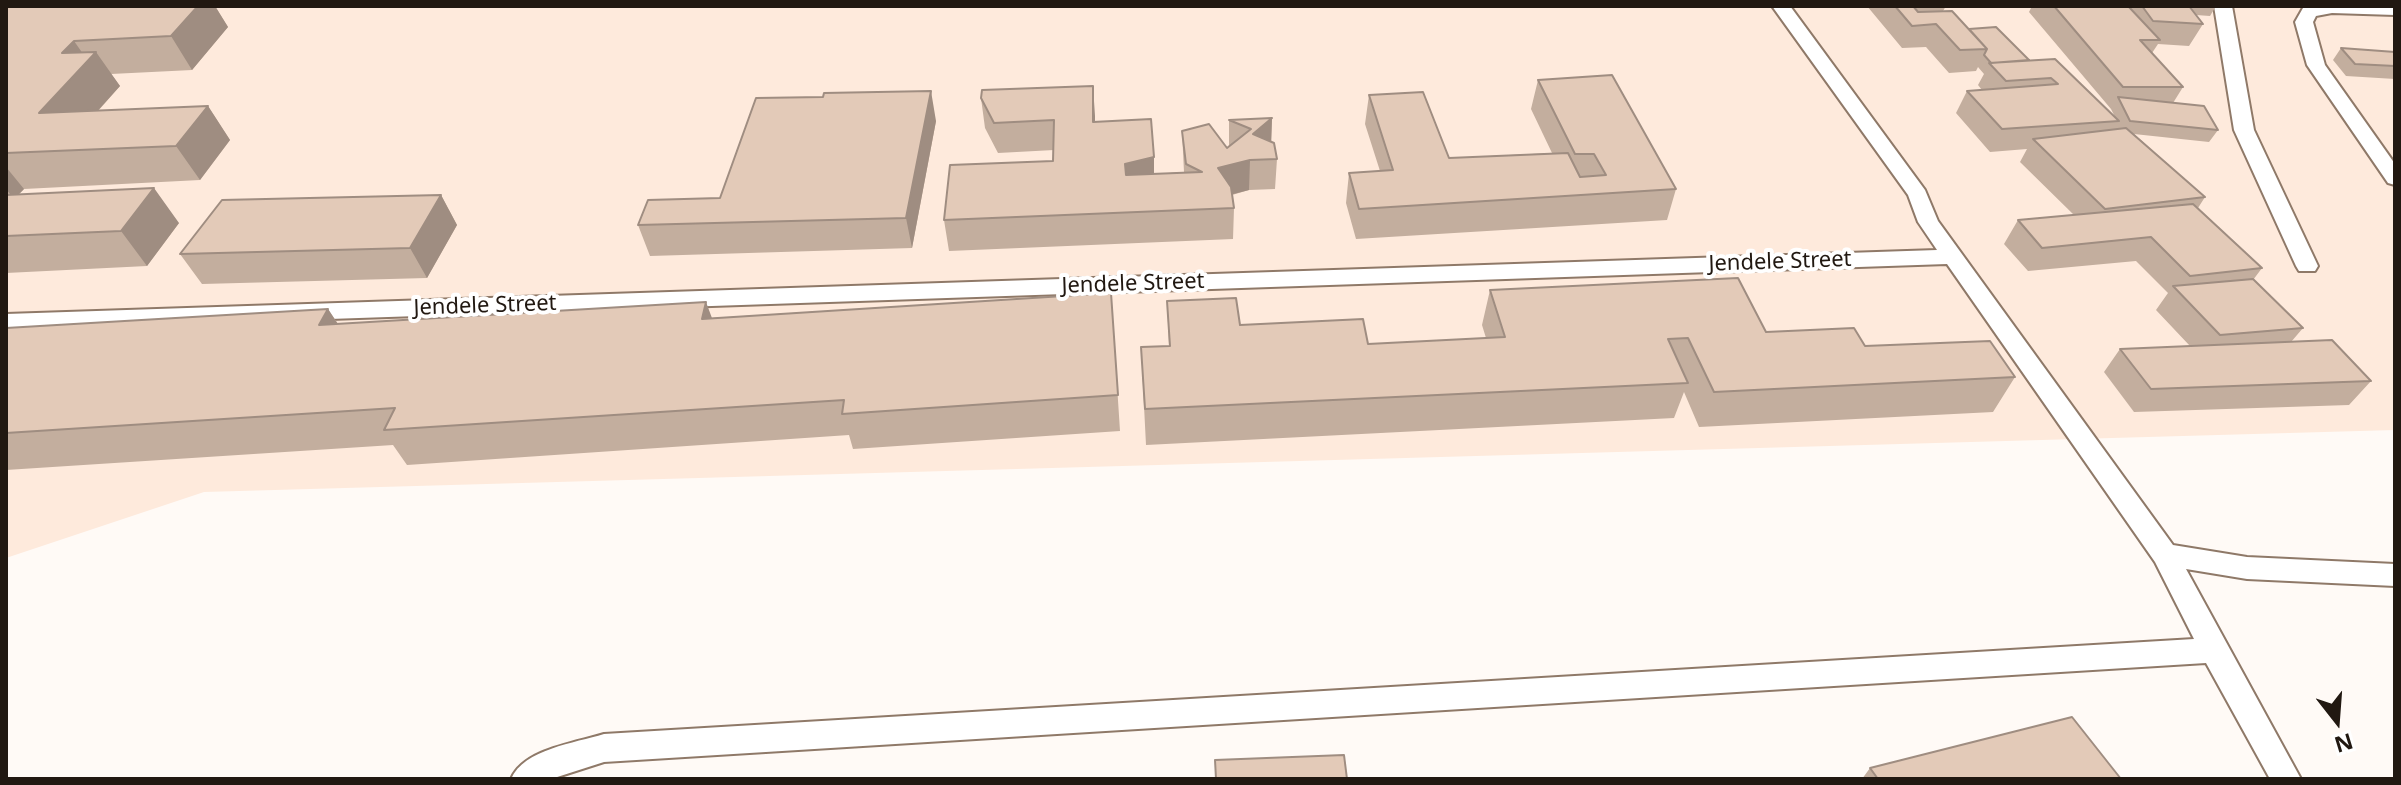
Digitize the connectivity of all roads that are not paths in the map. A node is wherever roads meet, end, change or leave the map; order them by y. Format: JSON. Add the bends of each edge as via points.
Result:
{"nodes":[{"id":1,"x":1781,"y":6,"type":"edge"},
{"id":2,"x":2223,"y":6,"type":"edge"},
{"id":3,"x":2395,"y":10,"type":"edge"},
{"id":4,"x":2395,"y":179,"type":"edge"},
{"id":5,"x":1953,"y":257,"type":"junction"},
{"id":6,"x":2307,"y":266,"type":"dead end"},
{"id":7,"x":6,"y":322,"type":"edge"},
{"id":8,"x":2165,"y":555,"type":"junction"},
{"id":9,"x":2395,"y":575,"type":"edge"},
{"id":10,"x":2214,"y":650,"type":"junction"},
{"id":11,"x":526,"y":779,"type":"edge"},
{"id":12,"x":2286,"y":779,"type":"edge"}],
"edges":[{"from":1,"to":5,"type":"lane","via":[[1918,194],[1928,222]]},
{"from":2,"to":6,"type":"lane","via":[[2244,130]]},
{"from":3,"to":4,"type":"lane","via":[[2332,8],[2309,12],[2304,22],[2316,65]]},
{"from":5,"to":7,"type":"lane","name":"Jendele Street"},
{"from":5,"to":8,"type":"lane"},
{"from":8,"to":9,"type":"lane","via":[[2247,568]]},
{"from":8,"to":10,"type":"lane"},
{"from":10,"to":11,"type":"lane","via":[[604,748],[545,766]]},
{"from":10,"to":12,"type":"lane"}]}
